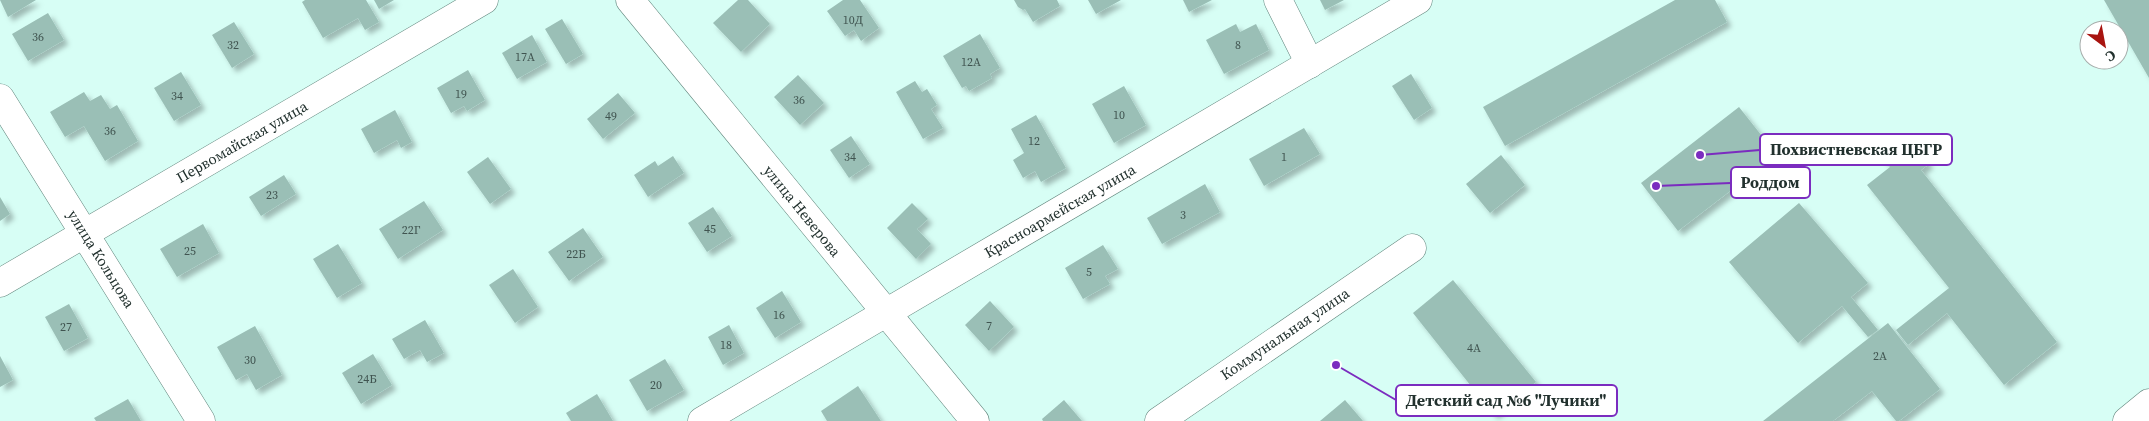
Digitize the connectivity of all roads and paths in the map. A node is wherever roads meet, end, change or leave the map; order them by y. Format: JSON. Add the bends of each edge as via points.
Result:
{"nodes":[{"id":1,"x":484,"y":0,"type":"edge"},
{"id":2,"x":630,"y":0,"type":"edge"},
{"id":3,"x":1278,"y":0,"type":"edge"},
{"id":4,"x":1418,"y":0,"type":"edge"},
{"id":5,"x":1310,"y":64,"type":"junction"},
{"id":6,"x":0,"y":98,"type":"edge"},
{"id":7,"x":86,"y":234,"type":"junction"},
{"id":8,"x":1412,"y":248,"type":"dead end"},
{"id":9,"x":0,"y":283,"type":"edge"},
{"id":10,"x":887,"y":314,"type":"junction"},
{"id":11,"x":2149,"y":403,"type":"edge"},
{"id":12,"x":201,"y":421,"type":"edge"},
{"id":13,"x":702,"y":421,"type":"edge"},
{"id":14,"x":975,"y":421,"type":"edge"},
{"id":15,"x":1159,"y":421,"type":"edge"},
{"id":16,"x":2127,"y":421,"type":"edge"}],
"edges":[{"from":1,"to":7,"type":"street","name":"Первомайская улица"},
{"from":2,"to":10,"type":"street","name":"улица Неверова"},
{"from":3,"to":5,"type":"street"},
{"from":4,"to":5,"type":"street","name":"Красноармейская улица"},
{"from":5,"to":10,"type":"street","name":"Красноармейская улица"},
{"from":6,"to":7,"type":"street","name":"улица Кольцова"},
{"from":7,"to":9,"type":"street","name":"Первомайская улица"},
{"from":7,"to":12,"type":"street","name":"улица Кольцова"},
{"from":8,"to":15,"type":"street","name":"Коммунальная улица"},
{"from":10,"to":13,"type":"street","name":"Красноармейская улица"},
{"from":10,"to":14,"type":"street","name":"улица Неверова"},
{"from":11,"to":16,"type":"street"}]}
